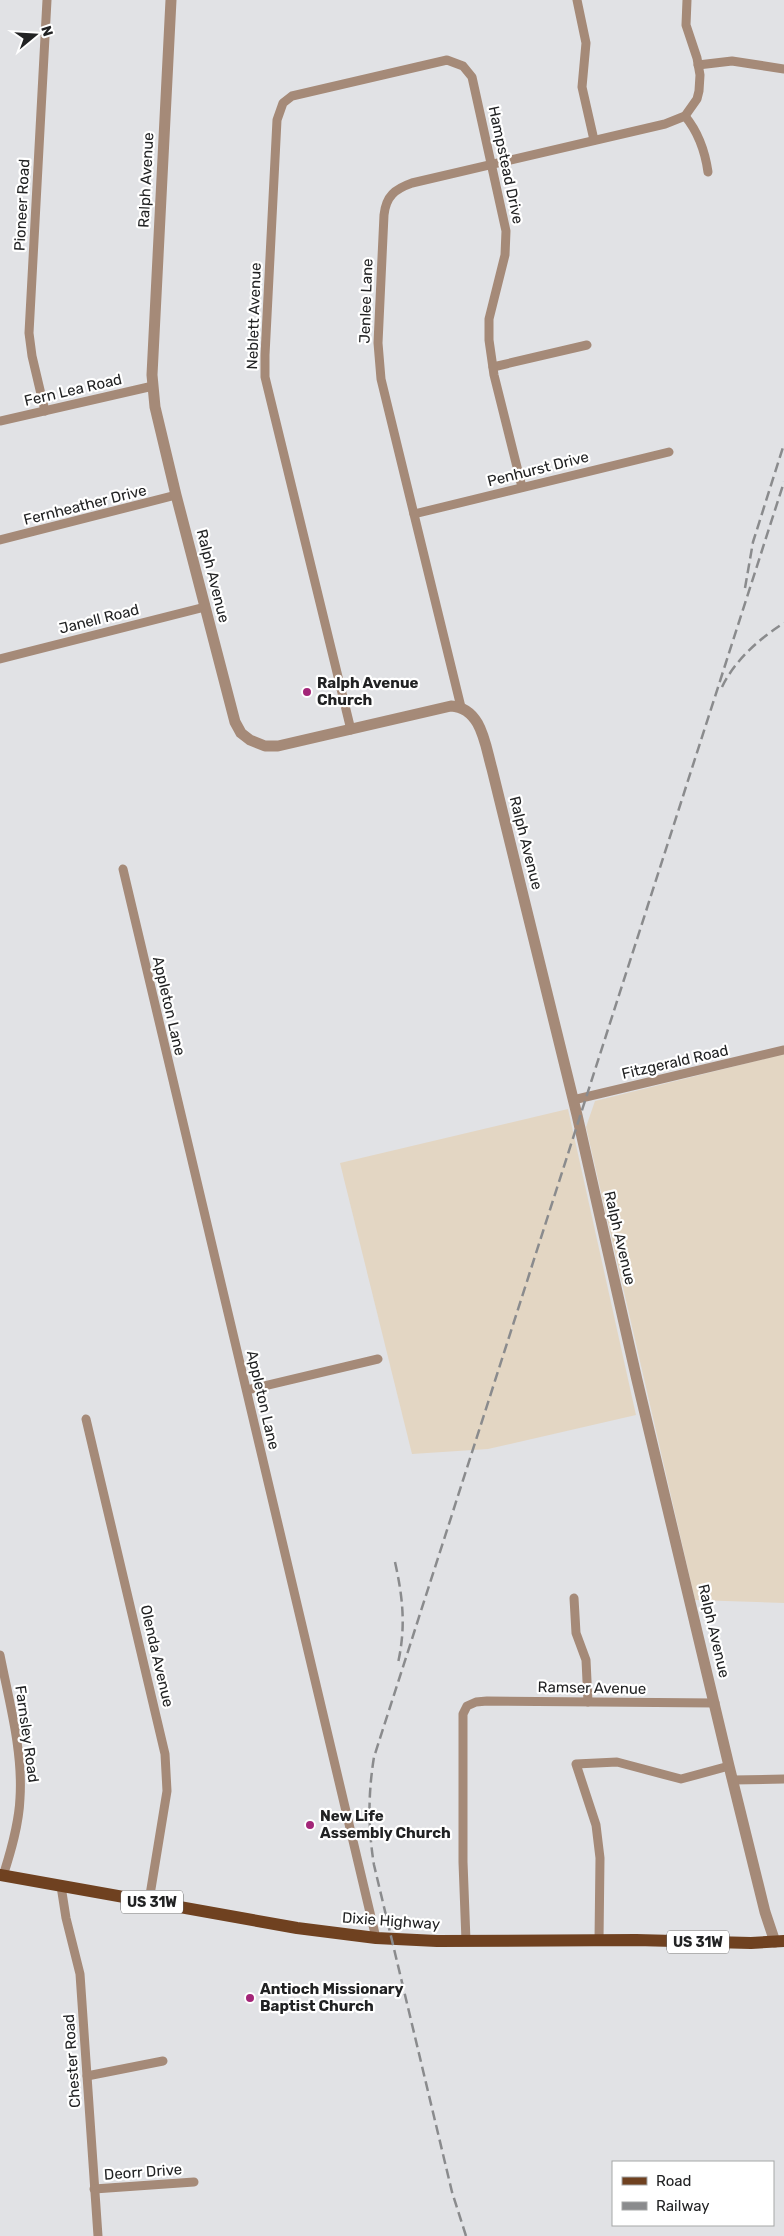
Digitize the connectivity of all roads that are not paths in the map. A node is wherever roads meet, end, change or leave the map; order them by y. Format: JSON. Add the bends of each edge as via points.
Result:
{"nodes":[{"id":1,"x":47,"y":0,"type":"edge"},
{"id":2,"x":171,"y":0,"type":"edge"},
{"id":3,"x":577,"y":0,"type":"edge"},
{"id":4,"x":688,"y":0,"type":"edge"},
{"id":5,"x":454,"y":61,"type":"joint"},
{"id":6,"x":698,"y":65,"type":"junction"},
{"id":7,"x":784,"y":69,"type":"edge"},
{"id":8,"x":685,"y":116,"type":"junction"},
{"id":9,"x":594,"y":140,"type":"junction"},
{"id":10,"x":493,"y":164,"type":"junction"},
{"id":11,"x":708,"y":172,"type":"dead end"},
{"id":12,"x":587,"y":345,"type":"dead end"},
{"id":13,"x":493,"y":368,"type":"junction"},
{"id":14,"x":153,"y":386,"type":"junction"},
{"id":15,"x":45,"y":411,"type":"junction"},
{"id":16,"x":0,"y":421,"type":"edge"},
{"id":17,"x":669,"y":452,"type":"dead end"},
{"id":18,"x":522,"y":487,"type":"junction"},
{"id":19,"x":176,"y":495,"type":"junction"},
{"id":20,"x":414,"y":514,"type":"junction"},
{"id":21,"x":0,"y":540,"type":"edge"},
{"id":22,"x":205,"y":607,"type":"junction"},
{"id":23,"x":0,"y":659,"type":"edge"},
{"id":24,"x":461,"y":707,"type":"junction"},
{"id":25,"x":351,"y":730,"type":"junction"},
{"id":26,"x":123,"y":869,"type":"dead end"},
{"id":27,"x":784,"y":1050,"type":"edge"},
{"id":28,"x":573,"y":1100,"type":"junction"},
{"id":29,"x":378,"y":1359,"type":"dead end"},
{"id":30,"x":247,"y":1390,"type":"junction"},
{"id":31,"x":86,"y":1419,"type":"dead end"},
{"id":32,"x":574,"y":1598,"type":"dead end"},
{"id":33,"x":0,"y":1655,"type":"edge"},
{"id":34,"x":588,"y":1702,"type":"junction"},
{"id":35,"x":715,"y":1703,"type":"junction"},
{"id":36,"x":729,"y":1766,"type":"junction"},
{"id":37,"x":784,"y":1779,"type":"edge"},
{"id":38,"x":733,"y":1780,"type":"junction"},
{"id":39,"x":2,"y":1876,"type":"edge"},
{"id":40,"x":61,"y":1886,"type":"junction"},
{"id":41,"x":149,"y":1901,"type":"junction"},
{"id":42,"x":376,"y":1938,"type":"junction"},
{"id":43,"x":598,"y":1940,"type":"junction"},
{"id":44,"x":466,"y":1941,"type":"junction"},
{"id":45,"x":779,"y":1941,"type":"edge"},
{"id":46,"x":163,"y":2061,"type":"dead end"},
{"id":47,"x":87,"y":2076,"type":"junction"},
{"id":48,"x":194,"y":2182,"type":"dead end"},
{"id":49,"x":94,"y":2189,"type":"junction"},
{"id":50,"x":98,"y":2236,"type":"edge"}],
"edges":[{"from":1,"to":15,"type":"street","name":"Pioneer Road","via":[[30,333]]},
{"from":2,"to":14,"type":"street","name":"Ralph Avenue"},
{"from":3,"to":9,"type":"street","via":[[586,43],[582,87]]},
{"from":4,"to":6,"type":"street","via":[[686,25]]},
{"from":5,"to":10,"type":"street","name":"Hampstead Drive","via":[[463,66],[474,83]]},
{"from":5,"to":25,"type":"street","name":"Neblett Avenue","via":[[441,61],[292,96],[283,103],[277,120],[265,377]]},
{"from":6,"to":7,"type":"street","via":[[732,61]]},
{"from":6,"to":8,"type":"street","via":[[697,99]]},
{"from":8,"to":9,"type":"street","name":"Jenlee Lane","via":[[665,124]]},
{"from":8,"to":11,"type":"street","via":[[700,140]]},
{"from":9,"to":10,"type":"street","name":"Jenlee Lane"},
{"from":10,"to":13,"type":"street","name":"Hampstead Drive","via":[[506,243],[489,319]]},
{"from":10,"to":20,"type":"street","name":"Jenlee Lane","via":[[399,187],[385,206],[378,356]]},
{"from":12,"to":13,"type":"street"},
{"from":13,"to":18,"type":"street","name":"Hampstead Drive"},
{"from":14,"to":15,"type":"street","name":"Fern Lea Road"},
{"from":14,"to":19,"type":"street","name":"Ralph Avenue"},
{"from":15,"to":16,"type":"street","name":"Fern Lea Road"},
{"from":17,"to":18,"type":"street","name":"Penhurst Drive"},
{"from":18,"to":20,"type":"street","name":"Penhurst Drive"},
{"from":19,"to":21,"type":"street","name":"Fernheather Drive"},
{"from":19,"to":22,"type":"street","name":"Ralph Avenue"},
{"from":20,"to":24,"type":"street","name":"Jenlee Lane"},
{"from":22,"to":23,"type":"street","name":"Janell Road"},
{"from":22,"to":25,"type":"street","name":"Ralph Avenue","via":[[235,722],[247,738],[265,746],[278,746]]},
{"from":24,"to":25,"type":"street","name":"Ralph Avenue","via":[[444,708]]},
{"from":24,"to":28,"type":"street","name":"Ralph Avenue","via":[[477,721],[482,732]]},
{"from":26,"to":30,"type":"street","name":"Appleton Lane"},
{"from":27,"to":28,"type":"street","name":"Fitzgerald Road"},
{"from":28,"to":35,"type":"street","name":"Ralph Avenue"},
{"from":29,"to":30,"type":"street"},
{"from":30,"to":42,"type":"street","name":"Appleton Lane"},
{"from":31,"to":41,"type":"street","name":"Olenda Avenue","via":[[165,1754],[167,1791]]},
{"from":32,"to":34,"type":"street","via":[[576,1633],[586,1660]]},
{"from":33,"to":39,"type":"street","name":"Farnsley Road","via":[[21,1782],[18,1816]]},
{"from":34,"to":35,"type":"street","name":"Ramser Avenue"},
{"from":34,"to":44,"type":"street","name":"Ramser Avenue","via":[[487,1701],[469,1704],[463,1714]]},
{"from":35,"to":36,"type":"street","name":"Ralph Avenue"},
{"from":36,"to":38,"type":"street","name":"Ralph Avenue"},
{"from":36,"to":43,"type":"street","via":[[681,1779],[616,1762],[576,1764],[596,1825],[600,1858]]},
{"from":37,"to":38,"type":"street"},
{"from":38,"to":45,"type":"street","name":"Ralph Avenue","via":[[765,1912]]},
{"from":39,"to":40,"type":"main road","name":"Dixie Highway","number":"US 31W"},
{"from":40,"to":41,"type":"main road","name":"Dixie Highway","number":"US 31W"},
{"from":40,"to":47,"type":"street","name":"Chester Road","via":[[80,1974]]},
{"from":41,"to":42,"type":"main road","name":"Dixie Highway","number":"US 31W","via":[[297,1928]]},
{"from":42,"to":44,"type":"main road","name":"Dixie Highway","number":"US 31W"},
{"from":43,"to":44,"type":"main road","name":"Dixie Highway","number":"US 31W"},
{"from":43,"to":45,"type":"main road","name":"Dixie Highway","number":"US 31W"},
{"from":46,"to":47,"type":"street"},
{"from":47,"to":49,"type":"street","name":"Chester Road"},
{"from":48,"to":49,"type":"street","name":"Deorr Drive"},
{"from":49,"to":50,"type":"street","name":"Chester Road"}]}
